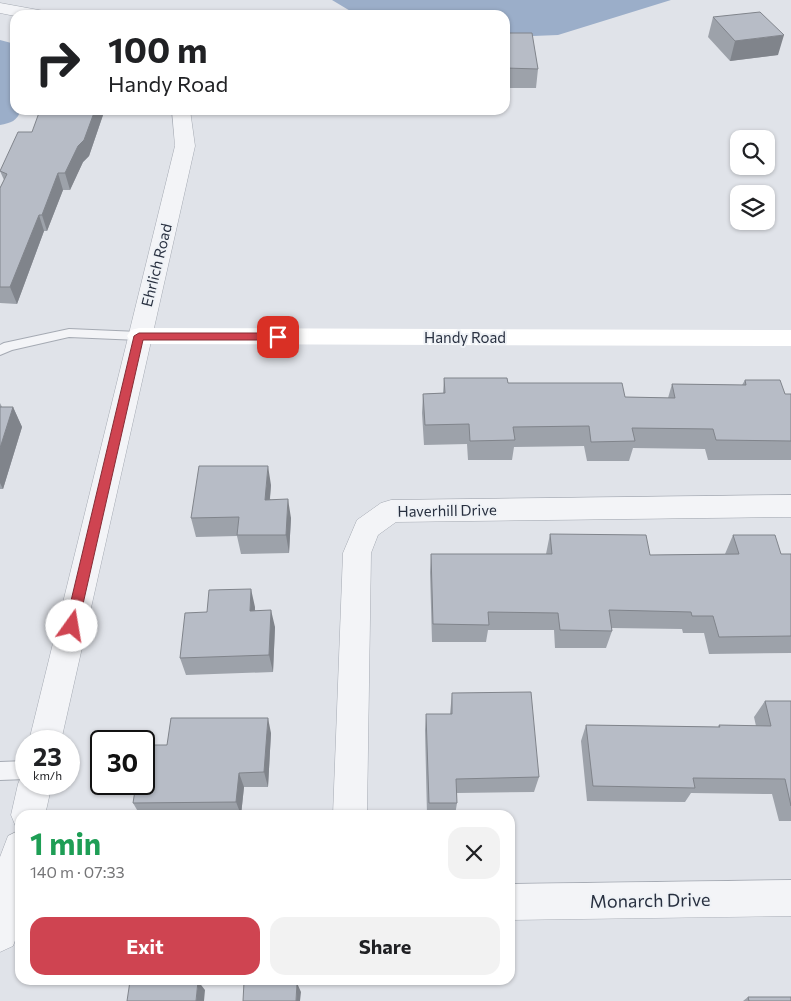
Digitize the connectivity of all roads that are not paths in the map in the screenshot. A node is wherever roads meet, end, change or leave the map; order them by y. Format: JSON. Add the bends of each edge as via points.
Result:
{"nodes":[{"id":1,"x":182,"y":115,"type":"edge"},
{"id":2,"x":139,"y":336,"type":"junction"},
{"id":3,"x":791,"y":338,"type":"edge"},
{"id":4,"x":0,"y":350,"type":"edge"},
{"id":5,"x":791,"y":506,"type":"edge"},
{"id":6,"x":48,"y":730,"type":"edge"},
{"id":7,"x":15,"y":770,"type":"edge"},
{"id":8,"x":0,"y":771,"type":"edge"},
{"id":9,"x":33,"y":795,"type":"edge"},
{"id":10,"x":29,"y":810,"type":"edge"},
{"id":11,"x":350,"y":810,"type":"edge"},
{"id":12,"x":15,"y":878,"type":"edge"},
{"id":13,"x":791,"y":898,"type":"edge"},
{"id":14,"x":515,"y":902,"type":"edge"},
{"id":15,"x":9,"y":915,"type":"edge"}],
"edges":[{"from":1,"to":2,"type":"street","name":"Ehrlich Road","via":[[185,146]]},
{"from":2,"to":3,"type":"street","name":"Handy Road"},
{"from":2,"to":4,"type":"lane","via":[[69,333]]},
{"from":2,"to":6,"type":"street","name":"Ehrlich Road"},
{"from":5,"to":11,"type":"street","name":"Haverhill Drive","via":[[391,511],[367,528],[357,553]]},
{"from":7,"to":8,"type":"lane"},
{"from":9,"to":10,"type":"street"},
{"from":12,"to":15,"type":"street"},
{"from":13,"to":14,"type":"street","name":"Monarch Drive"}]}
